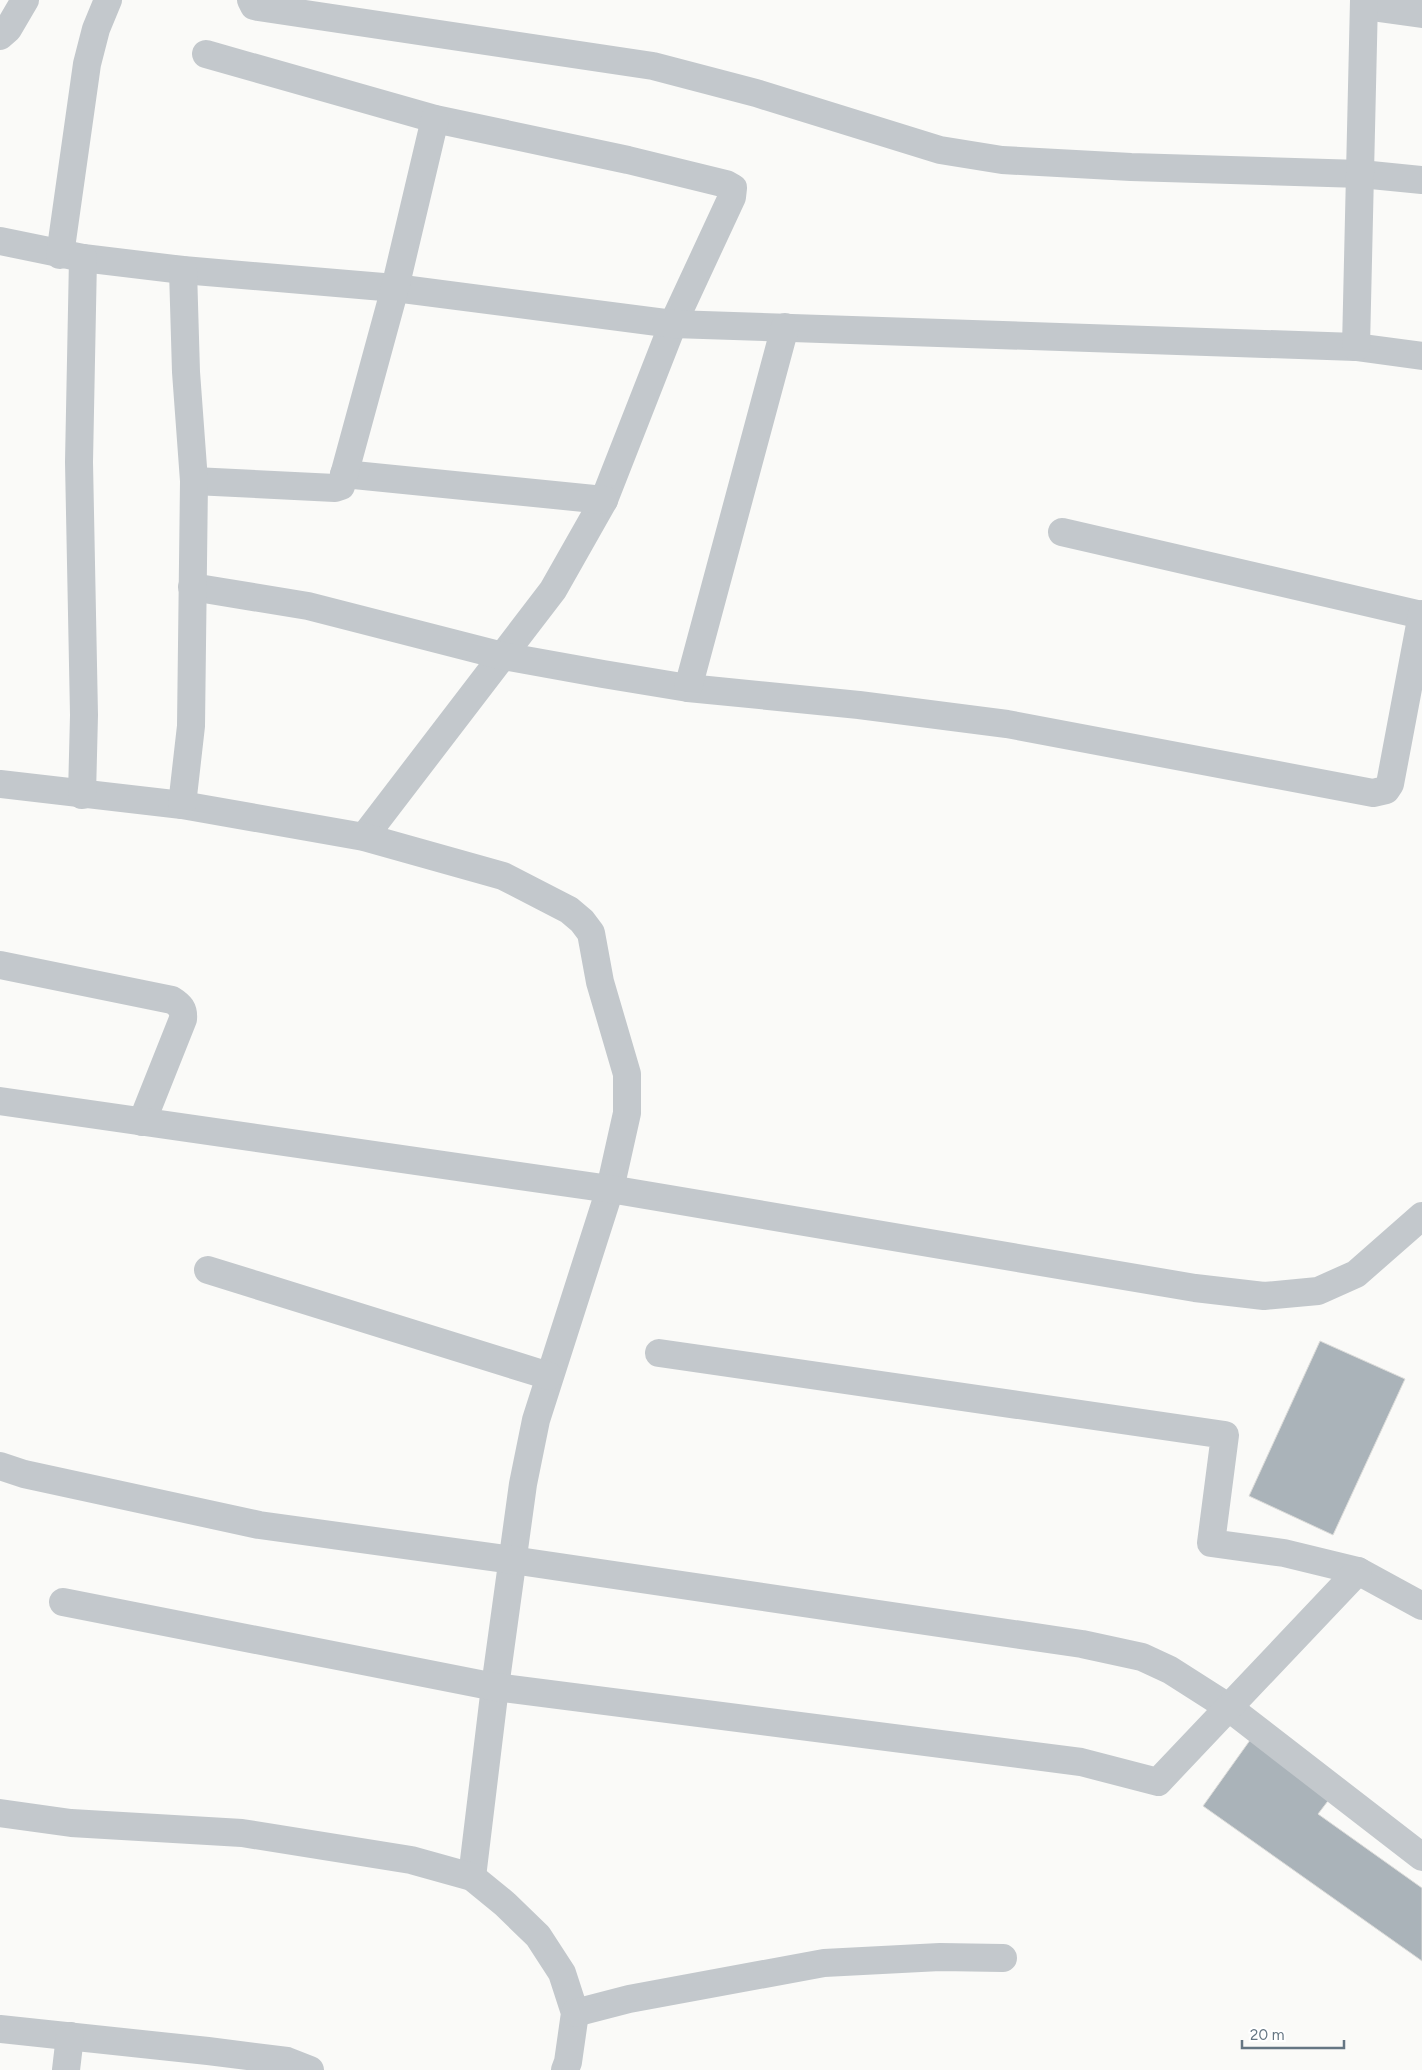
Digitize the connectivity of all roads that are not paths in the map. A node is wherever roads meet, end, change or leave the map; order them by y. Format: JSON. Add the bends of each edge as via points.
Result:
{"nodes":[{"id":1,"x":25,"y":0,"type":"edge"},
{"id":2,"x":108,"y":0,"type":"edge"},
{"id":3,"x":251,"y":0,"type":"edge"},
{"id":4,"x":1364,"y":3,"type":"edge"},
{"id":5,"x":1422,"y":14,"type":"edge"},
{"id":6,"x":0,"y":36,"type":"edge"},
{"id":7,"x":206,"y":54,"type":"dead end"},
{"id":8,"x":435,"y":119,"type":"junction"},
{"id":9,"x":1361,"y":174,"type":"junction"},
{"id":10,"x":1422,"y":180,"type":"edge"},
{"id":11,"x":0,"y":241,"type":"edge"},
{"id":12,"x":72,"y":256,"type":"junction"},
{"id":13,"x":183,"y":270,"type":"junction"},
{"id":14,"x":395,"y":288,"type":"junction"},
{"id":15,"x":673,"y":324,"type":"junction"},
{"id":16,"x":785,"y":328,"type":"junction"},
{"id":17,"x":1356,"y":348,"type":"junction"},
{"id":18,"x":1422,"y":356,"type":"edge"},
{"id":19,"x":344,"y":474,"type":"junction"},
{"id":20,"x":194,"y":481,"type":"junction"},
{"id":21,"x":604,"y":500,"type":"junction"},
{"id":22,"x":1062,"y":532,"type":"dead end"},
{"id":23,"x":192,"y":586,"type":"junction"},
{"id":24,"x":1422,"y":615,"type":"edge"},
{"id":25,"x":503,"y":656,"type":"junction"},
{"id":26,"x":688,"y":688,"type":"junction"},
{"id":27,"x":0,"y":784,"type":"edge"},
{"id":28,"x":82,"y":795,"type":"junction"},
{"id":29,"x":182,"y":805,"type":"junction"},
{"id":30,"x":364,"y":837,"type":"junction"},
{"id":31,"x":0,"y":964,"type":"edge"},
{"id":32,"x":0,"y":1101,"type":"edge"},
{"id":33,"x":142,"y":1122,"type":"junction"},
{"id":34,"x":610,"y":1189,"type":"junction"},
{"id":35,"x":1422,"y":1216,"type":"edge"},
{"id":36,"x":208,"y":1270,"type":"dead end"},
{"id":37,"x":659,"y":1354,"type":"dead end"},
{"id":38,"x":549,"y":1376,"type":"junction"},
{"id":39,"x":0,"y":1466,"type":"edge"},
{"id":40,"x":512,"y":1560,"type":"junction"},
{"id":41,"x":1358,"y":1571,"type":"junction"},
{"id":42,"x":63,"y":1602,"type":"dead end"},
{"id":43,"x":1422,"y":1606,"type":"edge"},
{"id":44,"x":495,"y":1687,"type":"junction"},
{"id":45,"x":1228,"y":1707,"type":"junction"},
{"id":46,"x":0,"y":1812,"type":"edge"},
{"id":47,"x":1422,"y":1857,"type":"edge"},
{"id":48,"x":472,"y":1877,"type":"junction"},
{"id":49,"x":1003,"y":1958,"type":"dead end"},
{"id":50,"x":575,"y":2013,"type":"junction"},
{"id":51,"x":0,"y":2029,"type":"edge"},
{"id":52,"x":70,"y":2036,"type":"junction"},
{"id":53,"x":66,"y":2070,"type":"edge"},
{"id":54,"x":310,"y":2070,"type":"edge"},
{"id":55,"x":565,"y":2070,"type":"edge"}],
"edges":[{"from":1,"to":6,"type":"street","via":[[8,29]]},
{"from":2,"to":12,"type":"street","via":[[87,64]]},
{"from":3,"to":9,"type":"street","via":[[258,7],[653,66],[756,92],[940,150],[1002,160]]},
{"from":4,"to":5,"type":"street"},
{"from":4,"to":9,"type":"street"},
{"from":7,"to":8,"type":"street"},
{"from":8,"to":14,"type":"street"},
{"from":8,"to":15,"type":"street","via":[[628,160],[731,186],[732,197]]},
{"from":9,"to":10,"type":"street"},
{"from":9,"to":17,"type":"street"},
{"from":11,"to":12,"type":"street"},
{"from":12,"to":13,"type":"street"},
{"from":12,"to":28,"type":"street","via":[[84,715]]},
{"from":13,"to":14,"type":"street"},
{"from":13,"to":20,"type":"street"},
{"from":14,"to":15,"type":"street"},
{"from":14,"to":19,"type":"street"},
{"from":15,"to":16,"type":"street"},
{"from":15,"to":21,"type":"street"},
{"from":16,"to":17,"type":"street"},
{"from":16,"to":26,"type":"street"},
{"from":17,"to":18,"type":"street"},
{"from":19,"to":20,"type":"street","via":[[341,486],[335,488]]},
{"from":19,"to":21,"type":"street"},
{"from":20,"to":23,"type":"street"},
{"from":21,"to":25,"type":"street","via":[[553,590]]},
{"from":22,"to":24,"type":"street"},
{"from":23,"to":25,"type":"street","via":[[308,606]]},
{"from":23,"to":29,"type":"street","via":[[191,726]]},
{"from":24,"to":26,"type":"street","via":[[1390,784],[1380,793],[1007,724]]},
{"from":25,"to":26,"type":"street"},
{"from":25,"to":30,"type":"street"},
{"from":27,"to":28,"type":"street"},
{"from":28,"to":29,"type":"street"},
{"from":29,"to":30,"type":"street"},
{"from":30,"to":34,"type":"street","via":[[503,876],[582,920],[590,933],[600,982],[627,1074],[628,1113]]},
{"from":31,"to":33,"type":"street","via":[[172,1000],[180,1005],[183,1019]]},
{"from":32,"to":33,"type":"street"},
{"from":33,"to":34,"type":"street"},
{"from":34,"to":35,"type":"street","via":[[1195,1288],[1264,1296],[1318,1291],[1356,1274]]},
{"from":34,"to":38,"type":"street"},
{"from":36,"to":38,"type":"street"},
{"from":37,"to":41,"type":"street","via":[[1225,1435],[1211,1543],[1284,1553]]},
{"from":38,"to":40,"type":"street","via":[[523,1484]]},
{"from":39,"to":40,"type":"street","via":[[258,1526]]},
{"from":40,"to":44,"type":"street"},
{"from":40,"to":45,"type":"street","via":[[1112,1649],[1142,1656],[1170,1670]]},
{"from":41,"to":43,"type":"street"},
{"from":41,"to":45,"type":"street"},
{"from":42,"to":44,"type":"street"},
{"from":44,"to":45,"type":"street","via":[[1081,1762],[1158,1782]]},
{"from":44,"to":48,"type":"street"},
{"from":45,"to":47,"type":"street"},
{"from":46,"to":48,"type":"street","via":[[72,1823],[242,1833],[411,1860]]},
{"from":48,"to":50,"type":"street","via":[[538,1936],[562,1973]]},
{"from":49,"to":50,"type":"street","via":[[940,1957],[824,1963]]},
{"from":50,"to":55,"type":"street"},
{"from":51,"to":52,"type":"street"},
{"from":52,"to":53,"type":"street"},
{"from":52,"to":54,"type":"street","via":[[287,2061]]}]}
